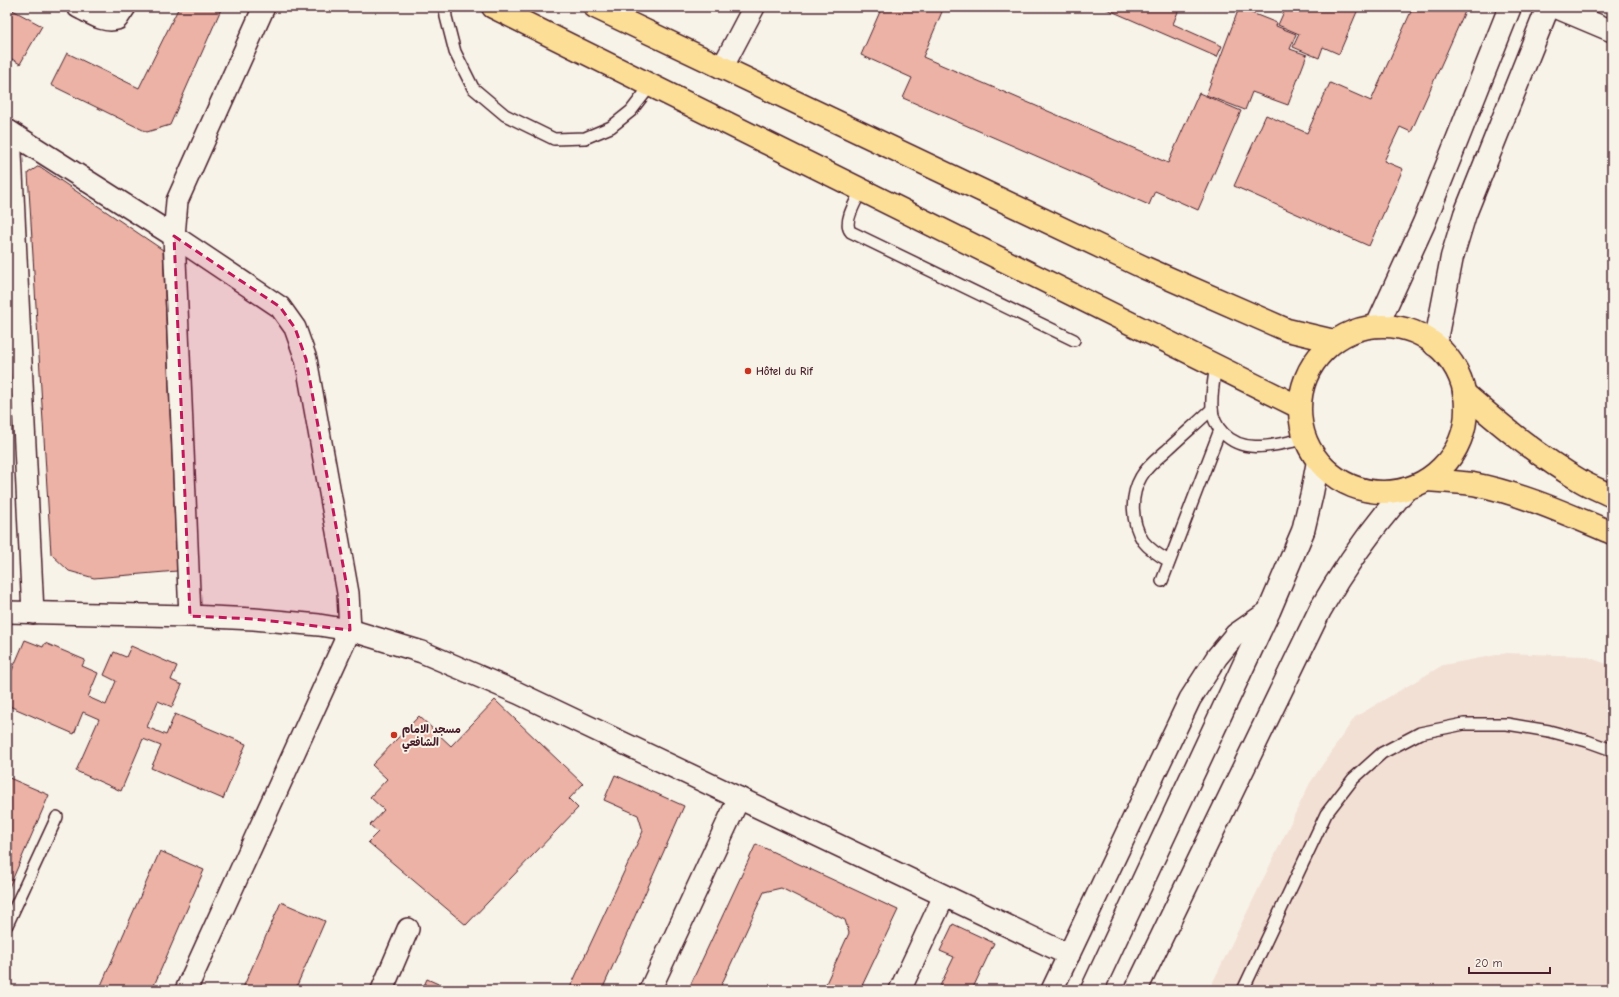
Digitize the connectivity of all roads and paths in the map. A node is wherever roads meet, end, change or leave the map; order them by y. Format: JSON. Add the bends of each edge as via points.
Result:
{"nodes":[{"id":1,"x":78,"y":7,"type":"edge"},
{"id":2,"x":125,"y":7,"type":"edge"},
{"id":3,"x":264,"y":7,"type":"edge"},
{"id":4,"x":445,"y":7,"type":"edge"},
{"id":5,"x":493,"y":7,"type":"edge"},
{"id":6,"x":595,"y":7,"type":"edge"},
{"id":7,"x":754,"y":7,"type":"edge"},
{"id":8,"x":1510,"y":7,"type":"edge"},
{"id":9,"x":1548,"y":7,"type":"edge"},
{"id":10,"x":1555,"y":7,"type":"edge"},
{"id":11,"x":626,"y":15,"type":"edge"},
{"id":12,"x":1612,"y":31,"type":"edge"},
{"id":13,"x":722,"y":68,"type":"junction"},
{"id":14,"x":651,"y":85,"type":"junction"},
{"id":15,"x":9,"y":131,"type":"edge"},
{"id":16,"x":862,"y":189,"type":"junction"},
{"id":17,"x":174,"y":236,"type":"junction"},
{"id":18,"x":1377,"y":326,"type":"junction"},
{"id":19,"x":1074,"y":340,"type":"dead end"},
{"id":20,"x":1334,"y":341,"type":"junction"},
{"id":21,"x":1435,"y":345,"type":"junction"},
{"id":22,"x":1216,"y":365,"type":"junction"},
{"id":23,"x":1464,"y":393,"type":"junction"},
{"id":24,"x":1299,"y":407,"type":"junction"},
{"id":25,"x":1212,"y":409,"type":"junction"},
{"id":26,"x":1220,"y":430,"type":"junction"},
{"id":27,"x":1305,"y":439,"type":"junction"},
{"id":28,"x":1318,"y":461,"type":"junction"},
{"id":29,"x":1427,"y":480,"type":"junction"},
{"id":30,"x":1406,"y":489,"type":"junction"},
{"id":31,"x":1612,"y":496,"type":"edge"},
{"id":32,"x":1612,"y":533,"type":"edge"},
{"id":33,"x":1170,"y":561,"type":"junction"},
{"id":34,"x":1162,"y":581,"type":"dead end"},
{"id":35,"x":1269,"y":611,"type":"junction"},
{"id":36,"x":7,"y":612,"type":"edge"},
{"id":37,"x":33,"y":613,"type":"junction"},
{"id":38,"x":190,"y":616,"type":"junction"},
{"id":39,"x":350,"y":630,"type":"junction"},
{"id":40,"x":1612,"y":750,"type":"edge"},
{"id":41,"x":739,"y":798,"type":"junction"},
{"id":42,"x":57,"y":817,"type":"dead end"},
{"id":43,"x":944,"y":896,"type":"junction"},
{"id":44,"x":7,"y":925,"type":"edge"},
{"id":45,"x":408,"y":929,"type":"dead end"},
{"id":46,"x":1068,"y":955,"type":"junction"},
{"id":47,"x":186,"y":990,"type":"edge"},
{"id":48,"x":382,"y":990,"type":"edge"},
{"id":49,"x":650,"y":990,"type":"edge"},
{"id":50,"x":900,"y":990,"type":"edge"},
{"id":51,"x":1052,"y":990,"type":"edge"},
{"id":52,"x":1092,"y":990,"type":"edge"},
{"id":53,"x":1136,"y":990,"type":"edge"},
{"id":54,"x":1244,"y":990,"type":"edge"}],
"edges":[{"from":1,"to":2,"type":"street","via":[[105,21],[111,21],[117,19]]},
{"from":3,"to":17,"type":"street","via":[[176,201]]},
{"from":4,"to":14,"type":"lane","via":[[455,52],[473,88],[505,115],[554,139],[585,138],[611,127],[631,111]]},
{"from":5,"to":14,"type":"main road"},
{"from":6,"to":11,"type":"main road"},
{"from":7,"to":13,"type":"street"},
{"from":8,"to":18,"type":"main road","via":[[1424,223]]},
{"from":9,"to":21,"type":"main road","via":[[1466,214],[1452,257]]},
{"from":10,"to":12,"type":"street"},
{"from":11,"to":13,"type":"main road"},
{"from":13,"to":20,"type":"main road","via":[[1143,268],[1287,330]]},
{"from":14,"to":16,"type":"main road"},
{"from":15,"to":17,"type":"street"},
{"from":15,"to":37,"type":"street"},
{"from":16,"to":19,"type":"lane","via":[[847,222],[850,232]]},
{"from":16,"to":22,"type":"main road"},
{"from":17,"to":38,"type":"street"},
{"from":17,"to":39,"type":"street","via":[[280,307],[295,328],[306,359],[347,585]]},
{"from":18,"to":20,"type":"main road","via":[[1355,331]]},
{"from":18,"to":21,"type":"main road","via":[[1398,328],[1417,334]]},
{"from":20,"to":24,"type":"main road","via":[[1316,359],[1304,382]]},
{"from":21,"to":23,"type":"main road","via":[[1448,358],[1458,375]]},
{"from":22,"to":24,"type":"main road"},
{"from":22,"to":25,"type":"lane"},
{"from":23,"to":29,"type":"main road","via":[[1466,418],[1459,442],[1446,463]]},
{"from":23,"to":31,"type":"main road","via":[[1538,454],[1582,482]]},
{"from":24,"to":27,"type":"main road"},
{"from":25,"to":26,"type":"lane","via":[[1214,420]]},
{"from":25,"to":33,"type":"lane","via":[[1152,463],[1141,476],[1135,492],[1133,509],[1136,525],[1143,540],[1155,553]]},
{"from":26,"to":27,"type":"lane","via":[[1228,439],[1250,447]]},
{"from":26,"to":33,"type":"lane"},
{"from":27,"to":28,"type":"main road"},
{"from":28,"to":30,"type":"main road","via":[[1336,478],[1358,489],[1382,492]]},
{"from":28,"to":35,"type":"main road","via":[[1303,531]]},
{"from":29,"to":30,"type":"main road"},
{"from":29,"to":32,"type":"main road","via":[[1473,484],[1509,493]]},
{"from":30,"to":53,"type":"main road","via":[[1359,546],[1320,610]]},
{"from":33,"to":34,"type":"lane"},
{"from":35,"to":46,"type":"street","via":[[1236,634],[1217,657],[1190,699]]},
{"from":35,"to":52,"type":"main road"},
{"from":36,"to":37,"type":"street"},
{"from":37,"to":38,"type":"street"},
{"from":38,"to":39,"type":"street","via":[[319,625]]},
{"from":39,"to":41,"type":"street","via":[[422,652],[518,693]]},
{"from":39,"to":47,"type":"street"},
{"from":40,"to":54,"type":"lane","via":[[1549,731],[1507,724],[1464,724],[1420,733],[1382,753],[1353,779],[1326,814]]},
{"from":41,"to":43,"type":"street"},
{"from":41,"to":49,"type":"street"},
{"from":42,"to":44,"type":"lane"},
{"from":43,"to":46,"type":"street"},
{"from":43,"to":50,"type":"street"},
{"from":45,"to":48,"type":"street"},
{"from":46,"to":51,"type":"street"}]}
